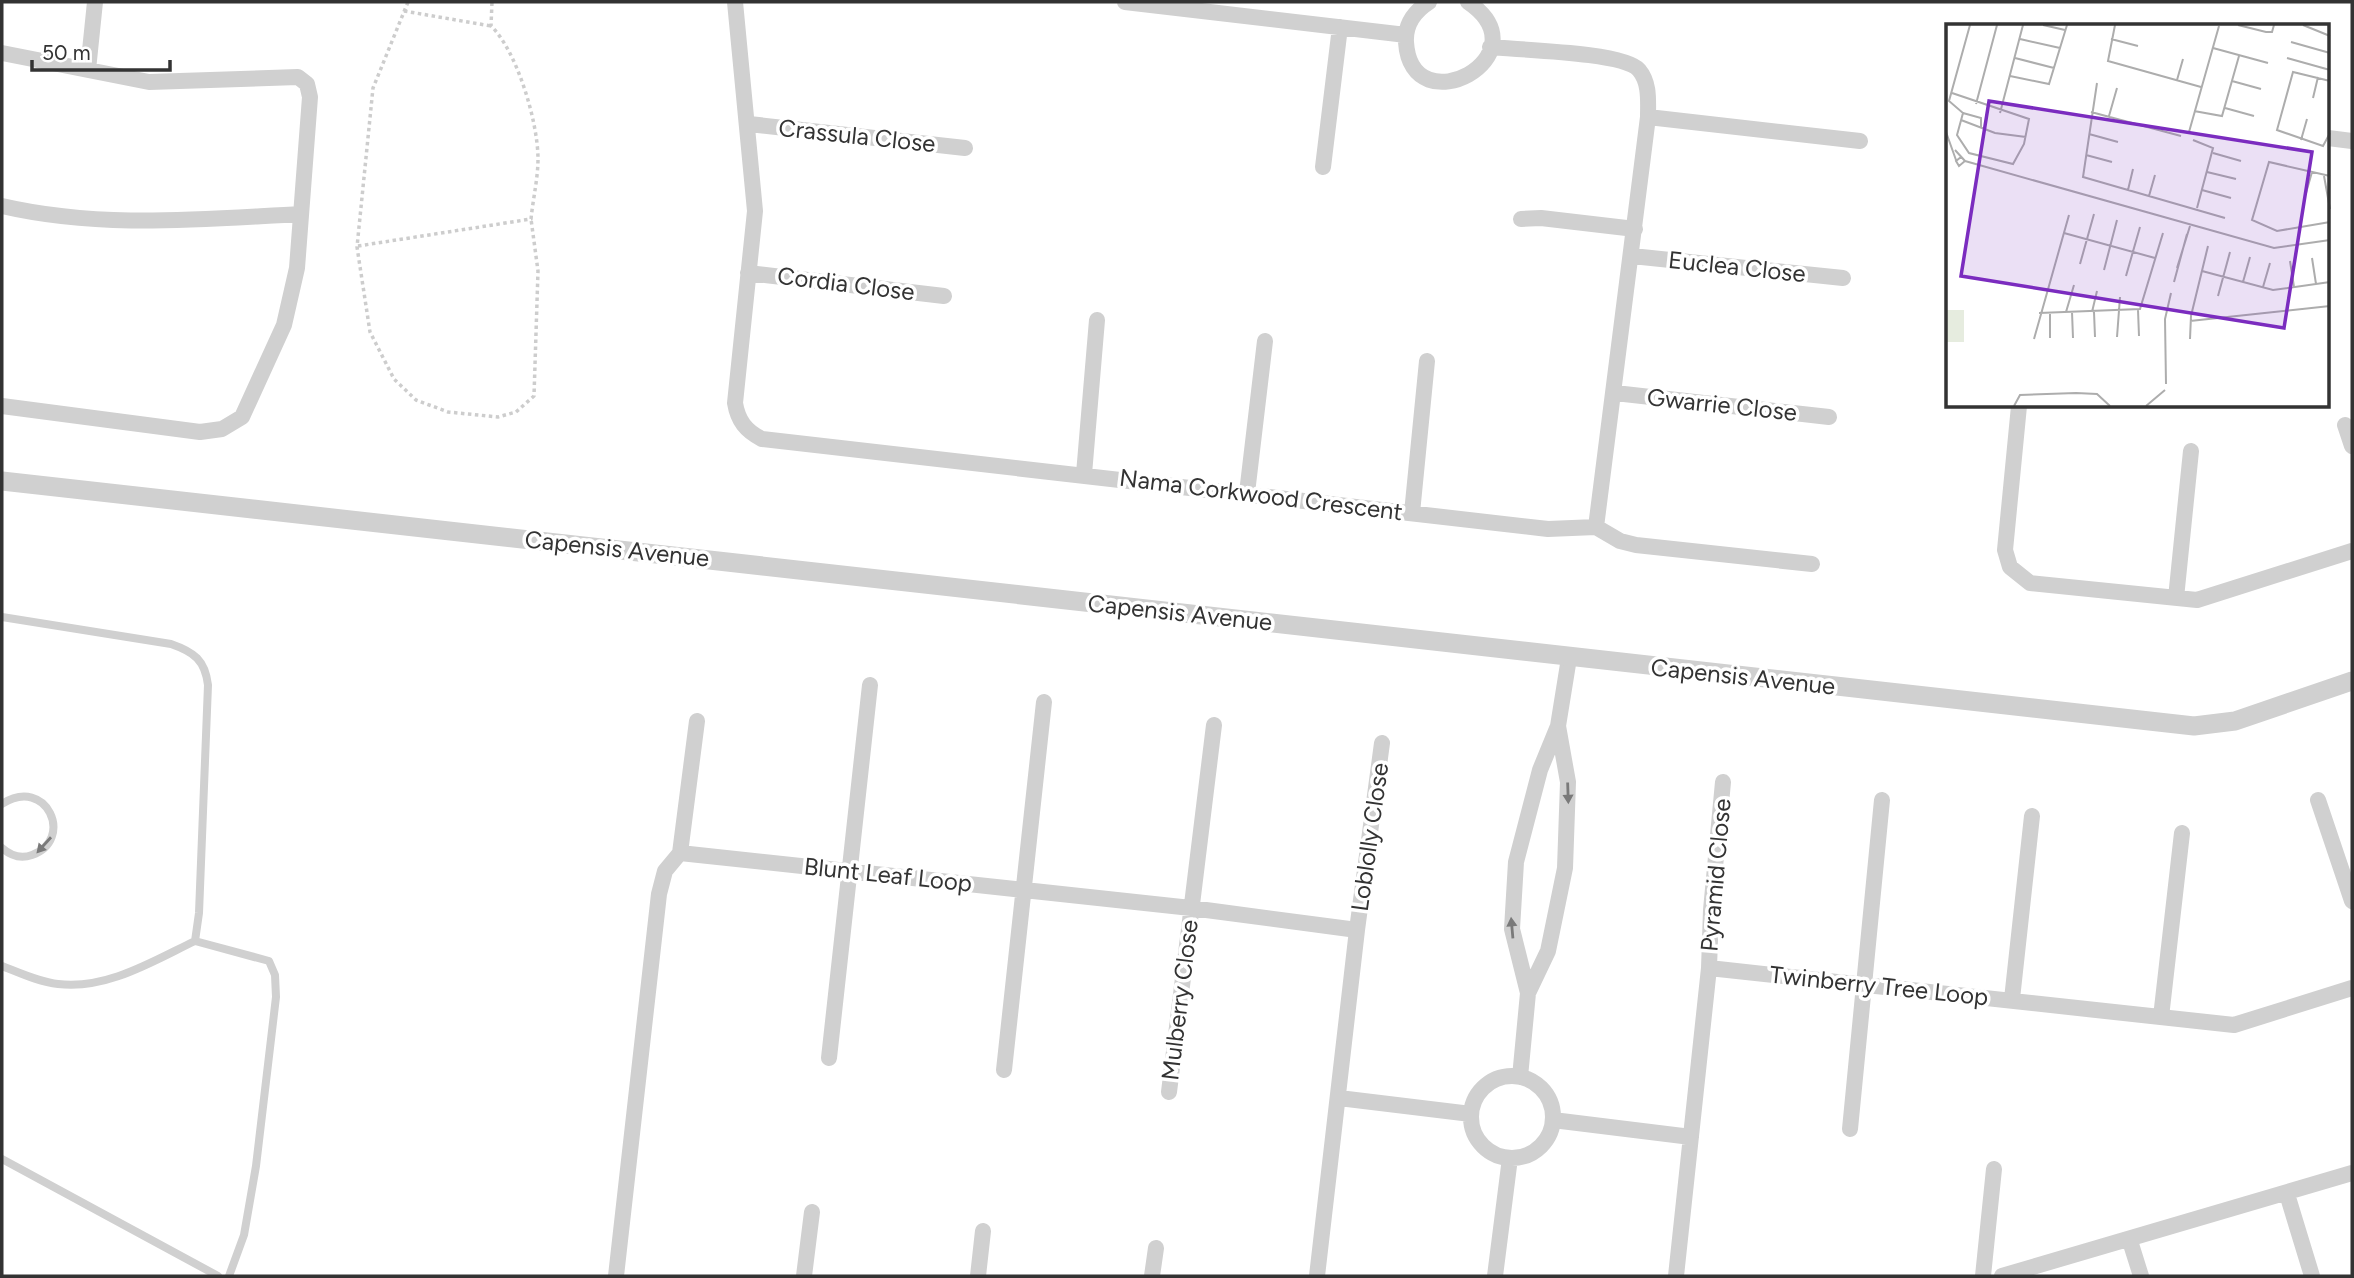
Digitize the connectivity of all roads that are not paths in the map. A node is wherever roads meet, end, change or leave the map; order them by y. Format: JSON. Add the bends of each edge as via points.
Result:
{"nodes":[{"id":1,"x":95,"y":2,"type":"edge"},
{"id":2,"x":735,"y":2,"type":"edge"},
{"id":3,"x":1125,"y":2,"type":"edge"},
{"id":4,"x":1429,"y":2,"type":"edge"},
{"id":5,"x":1468,"y":2,"type":"edge"},
{"id":6,"x":1164,"y":4,"type":"edge"},
{"id":7,"x":1340,"y":27,"type":"junction"},
{"id":8,"x":1406,"y":35,"type":"junction"},
{"id":9,"x":1490,"y":47,"type":"junction"},
{"id":10,"x":2,"y":53,"type":"edge"},
{"id":11,"x":88,"y":70,"type":"junction"},
{"id":12,"x":1648,"y":117,"type":"junction"},
{"id":13,"x":749,"y":124,"type":"junction"},
{"id":14,"x":2330,"y":138,"type":"edge"},
{"id":15,"x":1860,"y":141,"type":"dead end"},
{"id":16,"x":2352,"y":141,"type":"edge"},
{"id":17,"x":965,"y":148,"type":"dead end"},
{"id":18,"x":1323,"y":167,"type":"dead end"},
{"id":19,"x":2,"y":206,"type":"edge"},
{"id":20,"x":301,"y":214,"type":"junction"},
{"id":21,"x":1521,"y":219,"type":"dead end"},
{"id":22,"x":1635,"y":229,"type":"junction"},
{"id":23,"x":1632,"y":256,"type":"junction"},
{"id":24,"x":748,"y":273,"type":"junction"},
{"id":25,"x":1843,"y":278,"type":"dead end"},
{"id":26,"x":944,"y":296,"type":"dead end"},
{"id":27,"x":1097,"y":320,"type":"dead end"},
{"id":28,"x":1265,"y":341,"type":"dead end"},
{"id":29,"x":1427,"y":361,"type":"dead end"},
{"id":30,"x":1615,"y":393,"type":"junction"},
{"id":31,"x":2,"y":407,"type":"edge"},
{"id":32,"x":2019,"y":408,"type":"edge"},
{"id":33,"x":1829,"y":417,"type":"dead end"},
{"id":34,"x":2345,"y":425,"type":"dead end"},
{"id":35,"x":2352,"y":446,"type":"edge"},
{"id":36,"x":2191,"y":451,"type":"dead end"},
{"id":37,"x":1084,"y":474,"type":"junction"},
{"id":38,"x":2,"y":481,"type":"edge"},
{"id":39,"x":1247,"y":493,"type":"junction"},
{"id":40,"x":1412,"y":513,"type":"junction"},
{"id":41,"x":1596,"y":527,"type":"junction"},
{"id":42,"x":2352,"y":551,"type":"edge"},
{"id":43,"x":1812,"y":564,"type":"dead end"},
{"id":44,"x":2176,"y":598,"type":"junction"},
{"id":45,"x":2,"y":617,"type":"edge"},
{"id":46,"x":1569,"y":658,"type":"junction"},
{"id":47,"x":2352,"y":681,"type":"edge"},
{"id":48,"x":870,"y":685,"type":"dead end"},
{"id":49,"x":1044,"y":702,"type":"dead end"},
{"id":50,"x":697,"y":721,"type":"dead end"},
{"id":51,"x":1214,"y":725,"type":"dead end"},
{"id":52,"x":1558,"y":726,"type":"junction"},
{"id":53,"x":1382,"y":743,"type":"dead end"},
{"id":54,"x":1723,"y":782,"type":"dead end"},
{"id":55,"x":1882,"y":800,"type":"dead end"},
{"id":56,"x":2318,"y":800,"type":"dead end"},
{"id":57,"x":2,"y":804,"type":"edge"},
{"id":58,"x":2032,"y":816,"type":"dead end"},
{"id":59,"x":2182,"y":833,"type":"dead end"},
{"id":60,"x":2,"y":848,"type":"edge"},
{"id":61,"x":680,"y":853,"type":"junction"},
{"id":62,"x":848,"y":872,"type":"junction"},
{"id":63,"x":1022,"y":889,"type":"junction"},
{"id":64,"x":2352,"y":901,"type":"edge"},
{"id":65,"x":1191,"y":908,"type":"junction"},
{"id":66,"x":1357,"y":930,"type":"junction"},
{"id":67,"x":195,"y":941,"type":"junction"},
{"id":68,"x":2,"y":966,"type":"edge"},
{"id":69,"x":1709,"y":968,"type":"junction"},
{"id":70,"x":1864,"y":986,"type":"junction"},
{"id":71,"x":2352,"y":988,"type":"edge"},
{"id":72,"x":1528,"y":993,"type":"junction"},
{"id":73,"x":2012,"y":999,"type":"junction"},
{"id":74,"x":2161,"y":1017,"type":"junction"},
{"id":75,"x":829,"y":1058,"type":"dead end"},
{"id":76,"x":1004,"y":1070,"type":"dead end"},
{"id":77,"x":1520,"y":1077,"type":"junction"},
{"id":78,"x":1169,"y":1093,"type":"dead end"},
{"id":79,"x":1339,"y":1098,"type":"junction"},
{"id":80,"x":1471,"y":1114,"type":"junction"},
{"id":81,"x":1553,"y":1120,"type":"junction"},
{"id":82,"x":1850,"y":1129,"type":"dead end"},
{"id":83,"x":1691,"y":1137,"type":"junction"},
{"id":84,"x":1510,"y":1158,"type":"junction"},
{"id":85,"x":2,"y":1159,"type":"edge"},
{"id":86,"x":1994,"y":1168,"type":"dead end"},
{"id":87,"x":2352,"y":1173,"type":"edge"},
{"id":88,"x":2287,"y":1194,"type":"junction"},
{"id":89,"x":812,"y":1212,"type":"dead end"},
{"id":90,"x":983,"y":1231,"type":"dead end"},
{"id":91,"x":2130,"y":1241,"type":"junction"},
{"id":92,"x":1156,"y":1248,"type":"dead end"},
{"id":93,"x":218,"y":1276,"type":"edge"},
{"id":94,"x":229,"y":1276,"type":"edge"},
{"id":95,"x":616,"y":1276,"type":"edge"},
{"id":96,"x":804,"y":1276,"type":"edge"},
{"id":97,"x":978,"y":1276,"type":"edge"},
{"id":98,"x":1152,"y":1276,"type":"edge"},
{"id":99,"x":1317,"y":1276,"type":"edge"},
{"id":100,"x":1495,"y":1276,"type":"edge"},
{"id":101,"x":1676,"y":1276,"type":"edge"},
{"id":102,"x":1983,"y":1276,"type":"edge"},
{"id":103,"x":2002,"y":1276,"type":"edge"},
{"id":104,"x":2141,"y":1276,"type":"edge"},
{"id":105,"x":2312,"y":1276,"type":"edge"}],
"edges":[{"from":1,"to":11,"type":"street"},
{"from":2,"to":13,"type":"street","name":"Nama Corkwood Crescent"},
{"from":3,"to":6,"type":"street"},
{"from":4,"to":8,"type":"street","via":[[1417,11]]},
{"from":5,"to":9,"type":"street","via":[[1487,20]]},
{"from":6,"to":7,"type":"street"},
{"from":7,"to":8,"type":"street"},
{"from":7,"to":18,"type":"street"},
{"from":8,"to":9,"type":"street","via":[[1412,63],[1435,80],[1464,79],[1486,61]]},
{"from":9,"to":12,"type":"street","via":[[1632,64],[1646,83]]},
{"from":10,"to":11,"type":"street"},
{"from":11,"to":20,"type":"street","via":[[158,82],[298,78],[307,84],[310,97]]},
{"from":12,"to":15,"type":"street"},
{"from":12,"to":22,"type":"street"},
{"from":13,"to":17,"type":"street","name":"Crassula Close"},
{"from":13,"to":24,"type":"street","name":"Nama Corkwood Crescent","via":[[755,211]]},
{"from":14,"to":16,"type":"street"},
{"from":19,"to":20,"type":"street","via":[[76,220],[138,222]]},
{"from":20,"to":31,"type":"street","via":[[297,268],[284,325],[242,417],[222,429],[200,432]]},
{"from":21,"to":22,"type":"street"},
{"from":22,"to":23,"type":"street"},
{"from":23,"to":25,"type":"street","name":"Euclea Close"},
{"from":23,"to":30,"type":"street"},
{"from":24,"to":26,"type":"street","name":"Cordia Close"},
{"from":24,"to":37,"type":"street","name":"Nama Corkwood Crescent","via":[[735,403],[740,420],[752,434],[762,439]]},
{"from":27,"to":37,"type":"street"},
{"from":28,"to":39,"type":"street"},
{"from":29,"to":40,"type":"street"},
{"from":30,"to":33,"type":"street","name":"Gwarrie Close"},
{"from":30,"to":41,"type":"street"},
{"from":32,"to":44,"type":"street","via":[[2004,534],[2010,567],[2030,583]]},
{"from":34,"to":35,"type":"street"},
{"from":36,"to":44,"type":"street"},
{"from":37,"to":39,"type":"street","name":"Nama Corkwood Crescent"},
{"from":38,"to":46,"type":"street","name":"Capensis Avenue"},
{"from":39,"to":40,"type":"street","name":"Nama Corkwood Crescent"},
{"from":40,"to":41,"type":"street","name":"Nama Corkwood Crescent","via":[[1548,529]]},
{"from":41,"to":43,"type":"street","via":[[1636,545]]},
{"from":42,"to":44,"type":"street","via":[[2211,597]]},
{"from":45,"to":67,"type":"lane","via":[[171,645],[202,661],[208,684]]},
{"from":46,"to":47,"type":"street","name":"Capensis Avenue","via":[[2207,726],[2235,721]]},
{"from":46,"to":52,"type":"street"},
{"from":48,"to":62,"type":"street"},
{"from":49,"to":63,"type":"street"},
{"from":50,"to":61,"type":"street"},
{"from":51,"to":65,"type":"street","name":"Mulberry Close"},
{"from":52,"to":72,"type":"street","one_way":true,"via":[[1568,782],[1565,867],[1548,951]]},
{"from":72,"to":52,"type":"street","one_way":true,"via":[[1511,929],[1516,862],[1537,780]]},
{"from":53,"to":66,"type":"street","name":"Loblolly Close"},
{"from":54,"to":69,"type":"street","name":"Pyramid Close"},
{"from":55,"to":70,"type":"street"},
{"from":56,"to":64,"type":"street"},
{"from":57,"to":60,"type":"lane","one_way":true,"via":[[22,796],[33,798],[50,811],[53,831],[36,854],[17,856]]},
{"from":58,"to":73,"type":"street"},
{"from":59,"to":74,"type":"street"},
{"from":61,"to":62,"type":"street","name":"Blunt Leaf Loop"},
{"from":61,"to":95,"type":"street","via":[[665,871],[659,894]]},
{"from":62,"to":63,"type":"street","name":"Blunt Leaf Loop"},
{"from":62,"to":75,"type":"street"},
{"from":63,"to":65,"type":"street","name":"Blunt Leaf Loop"},
{"from":63,"to":76,"type":"street"},
{"from":65,"to":66,"type":"street","name":"Blunt Leaf Loop"},
{"from":65,"to":78,"type":"street","name":"Mulberry Close"},
{"from":66,"to":79,"type":"street"},
{"from":67,"to":68,"type":"lane","via":[[96,983],[59,984]]},
{"from":67,"to":94,"type":"lane","via":[[264,958],[275,975],[256,1166],[244,1235]]},
{"from":69,"to":70,"type":"street","name":"Twinberry Tree Loop"},
{"from":69,"to":83,"type":"street"},
{"from":70,"to":73,"type":"street","name":"Twinberry Tree Loop"},
{"from":70,"to":82,"type":"street"},
{"from":71,"to":74,"type":"street","name":"Twinberry Tree Loop","via":[[2234,1025]]},
{"from":72,"to":77,"type":"street"},
{"from":73,"to":74,"type":"street","name":"Twinberry Tree Loop"},
{"from":77,"to":80,"type":"street","via":[[1497,1078],[1487,1084]]},
{"from":77,"to":81,"type":"street","via":[[1545,1092]]},
{"from":79,"to":80,"type":"street"},
{"from":79,"to":99,"type":"street"},
{"from":80,"to":84,"type":"street","via":[[1481,1144]]},
{"from":81,"to":83,"type":"street"},
{"from":81,"to":84,"type":"street","via":[[1544,1143]]},
{"from":83,"to":101,"type":"street"},
{"from":84,"to":100,"type":"street"},
{"from":85,"to":93,"type":"lane"},
{"from":86,"to":102,"type":"street"},
{"from":87,"to":88,"type":"street"},
{"from":88,"to":91,"type":"street"},
{"from":88,"to":105,"type":"street"},
{"from":89,"to":96,"type":"street"},
{"from":90,"to":97,"type":"street"},
{"from":91,"to":103,"type":"street"},
{"from":91,"to":104,"type":"street"},
{"from":92,"to":98,"type":"street"}]}
